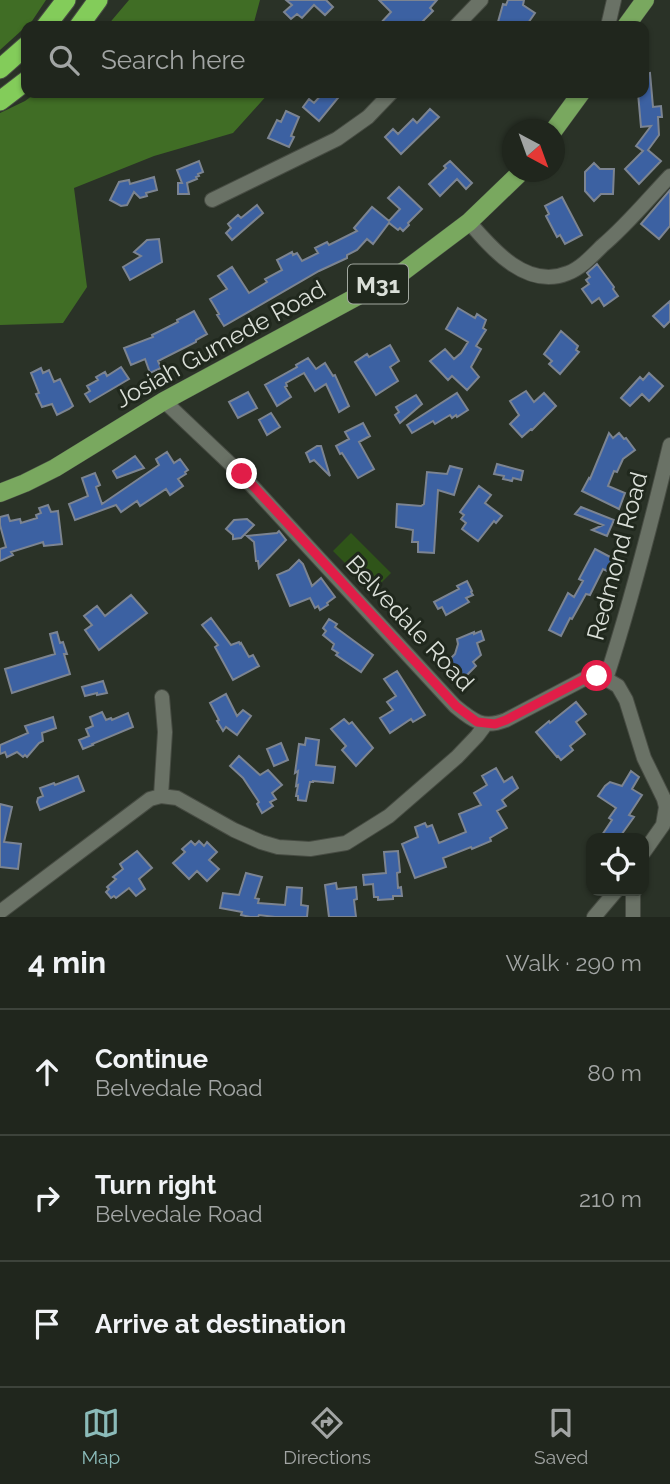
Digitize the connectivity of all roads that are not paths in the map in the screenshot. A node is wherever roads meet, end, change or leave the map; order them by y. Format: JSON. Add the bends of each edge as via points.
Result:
{"nodes":[{"id":1,"x":66,"y":0,"type":"edge"},
{"id":2,"x":98,"y":0,"type":"edge"},
{"id":3,"x":481,"y":0,"type":"edge"},
{"id":4,"x":614,"y":0,"type":"edge"},
{"id":5,"x":645,"y":0,"type":"edge"},
{"id":6,"x":50,"y":21,"type":"edge"},
{"id":7,"x":83,"y":21,"type":"edge"},
{"id":8,"x":461,"y":21,"type":"edge"},
{"id":9,"x":609,"y":21,"type":"edge"},
{"id":10,"x":630,"y":21,"type":"edge"},
{"id":11,"x":21,"y":50,"type":"edge"},
{"id":12,"x":0,"y":69,"type":"edge"},
{"id":13,"x":21,"y":85,"type":"edge"},
{"id":14,"x":386,"y":98,"type":"edge"},
{"id":15,"x":577,"y":98,"type":"edge"},
{"id":16,"x":0,"y":101,"type":"edge"},
{"id":17,"x":563,"y":119,"type":"edge"},
{"id":18,"x":670,"y":176,"type":"edge"},
{"id":19,"x":511,"y":182,"type":"edge"},
{"id":20,"x":212,"y":200,"type":"dead end"},
{"id":21,"x":469,"y":222,"type":"junction"},
{"id":22,"x":164,"y":401,"type":"junction"},
{"id":23,"x":670,"y":445,"type":"edge"},
{"id":24,"x":0,"y":493,"type":"edge"},
{"id":25,"x":606,"y":679,"type":"junction"},
{"id":26,"x":162,"y":697,"type":"dead end"},
{"id":27,"x":486,"y":724,"type":"junction"},
{"id":28,"x":161,"y":796,"type":"junction"},
{"id":29,"x":668,"y":812,"type":"edge"},
{"id":30,"x":649,"y":845,"type":"edge"},
{"id":31,"x":612,"y":896,"type":"edge"},
{"id":32,"x":633,"y":896,"type":"edge"},
{"id":33,"x":0,"y":912,"type":"edge"},
{"id":34,"x":594,"y":917,"type":"edge"},
{"id":35,"x":634,"y":917,"type":"edge"}],
"edges":[{"from":1,"to":6,"type":"highway"},
{"from":2,"to":7,"type":"highway"},
{"from":3,"to":8,"type":"street"},
{"from":4,"to":9,"type":"street"},
{"from":5,"to":10,"type":"main road"},
{"from":11,"to":12,"type":"highway"},
{"from":13,"to":16,"type":"highway"},
{"from":14,"to":20,"type":"street","via":[[337,139]]},
{"from":15,"to":17,"type":"main road"},
{"from":18,"to":21,"type":"street","via":[[612,237],[567,274],[543,276],[517,268]]},
{"from":19,"to":21,"type":"main road","name":"Josiah Gumede Road","number":"M31"},
{"from":21,"to":22,"type":"main road","name":"Josiah Gumede Road","number":"M31","via":[[404,271]]},
{"from":22,"to":24,"type":"main road","name":"Josiah Gumede Road","number":"M31","via":[[55,468]]},
{"from":22,"to":27,"type":"street","name":"Belvedale Road","via":[[242,474],[456,706]]},
{"from":23,"to":25,"type":"street","name":"Redmond Road"},
{"from":25,"to":27,"type":"street","via":[[584,679],[506,720]]},
{"from":25,"to":29,"type":"street","via":[[618,686],[626,700],[644,758]]},
{"from":26,"to":28,"type":"street"},
{"from":27,"to":28,"type":"street","via":[[457,757],[389,816],[334,845],[310,849],[270,845],[177,798]]},
{"from":28,"to":33,"type":"street","via":[[150,799]]},
{"from":29,"to":30,"type":"street"},
{"from":31,"to":34,"type":"street"},
{"from":32,"to":35,"type":"street"}]}
